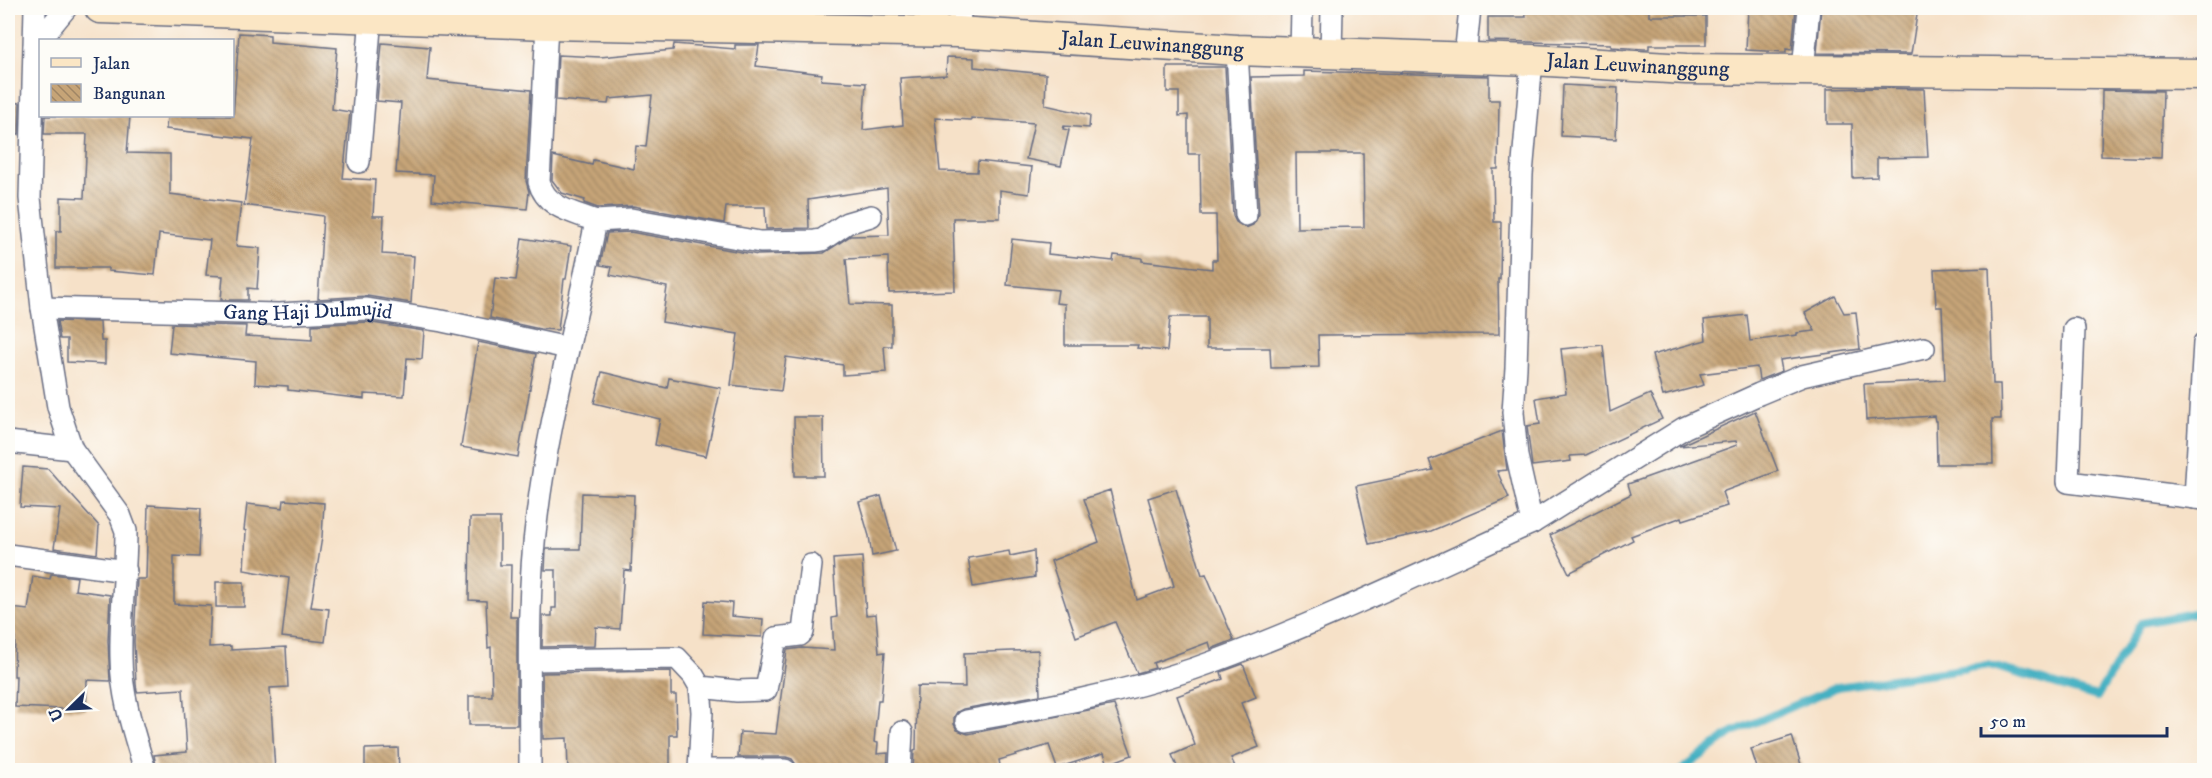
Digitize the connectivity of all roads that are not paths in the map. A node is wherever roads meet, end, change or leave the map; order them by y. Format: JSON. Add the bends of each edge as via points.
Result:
{"nodes":[{"id":1,"x":35,"y":8,"type":"edge"},
{"id":2,"x":66,"y":8,"type":"edge"},
{"id":3,"x":100,"y":8,"type":"edge"},
{"id":4,"x":1302,"y":8,"type":"edge"},
{"id":5,"x":1332,"y":8,"type":"edge"},
{"id":6,"x":1470,"y":8,"type":"edge"},
{"id":7,"x":1809,"y":8,"type":"edge"},
{"id":8,"x":438,"y":13,"type":"edge"},
{"id":9,"x":371,"y":16,"type":"junction"},
{"id":10,"x":959,"y":20,"type":"edge"},
{"id":11,"x":547,"y":24,"type":"junction"},
{"id":12,"x":41,"y":39,"type":"edge"},
{"id":13,"x":39,"y":41,"type":"edge"},
{"id":14,"x":34,"y":47,"type":"junction"},
{"id":15,"x":1237,"y":50,"type":"junction"},
{"id":16,"x":1300,"y":53,"type":"junction"},
{"id":17,"x":1331,"y":54,"type":"junction"},
{"id":18,"x":1465,"y":57,"type":"junction"},
{"id":19,"x":1532,"y":60,"type":"junction"},
{"id":20,"x":1803,"y":70,"type":"junction"},
{"id":21,"x":2205,"y":74,"type":"edge"},
{"id":22,"x":359,"y":162,"type":"dead end"},
{"id":23,"x":1246,"y":215,"type":"dead end"},
{"id":24,"x":871,"y":216,"type":"dead end"},
{"id":25,"x":596,"y":221,"type":"junction"},
{"id":26,"x":42,"y":308,"type":"junction"},
{"id":27,"x":2074,"y":329,"type":"dead end"},
{"id":28,"x":2205,"y":343,"type":"edge"},
{"id":29,"x":568,"y":348,"type":"junction"},
{"id":30,"x":1924,"y":348,"type":"dead end"},
{"id":31,"x":8,"y":442,"type":"edge"},
{"id":32,"x":72,"y":449,"type":"junction"},
{"id":33,"x":2200,"y":498,"type":"edge"},
{"id":34,"x":1532,"y":523,"type":"junction"},
{"id":35,"x":8,"y":555,"type":"edge"},
{"id":36,"x":811,"y":565,"type":"dead end"},
{"id":37,"x":126,"y":571,"type":"junction"},
{"id":38,"x":530,"y":660,"type":"junction"},
{"id":39,"x":700,"y":687,"type":"junction"},
{"id":40,"x":966,"y":721,"type":"dead end"},
{"id":41,"x":902,"y":732,"type":"dead end"},
{"id":42,"x":699,"y":770,"type":"edge"},
{"id":43,"x":145,"y":771,"type":"edge"},
{"id":44,"x":530,"y":771,"type":"edge"},
{"id":45,"x":785,"y":771,"type":"edge"},
{"id":46,"x":900,"y":771,"type":"edge"}],
"edges":[{"from":1,"to":14,"type":"street"},
{"from":2,"to":12,"type":"street"},
{"from":3,"to":9,"type":"main road","name":"Jalan Leuwinanggung"},
{"from":4,"to":16,"type":"street"},
{"from":5,"to":17,"type":"street"},
{"from":6,"to":18,"type":"street"},
{"from":7,"to":20,"type":"street"},
{"from":8,"to":9,"type":"main road","name":"Jalan Leuwinanggung"},
{"from":8,"to":11,"type":"main road","name":"Jalan Leuwinanggung"},
{"from":9,"to":22,"type":"street"},
{"from":10,"to":11,"type":"main road","name":"Jalan Leuwinanggung"},
{"from":10,"to":15,"type":"main road","name":"Jalan Leuwinanggung"},
{"from":11,"to":25,"type":"street","via":[[539,182],[542,193],[555,205]]},
{"from":13,"to":14,"type":"street"},
{"from":14,"to":26,"type":"street","via":[[30,198]]},
{"from":15,"to":16,"type":"main road","name":"Jalan Leuwinanggung"},
{"from":15,"to":23,"type":"street"},
{"from":16,"to":17,"type":"main road","name":"Jalan Leuwinanggung"},
{"from":17,"to":18,"type":"main road","name":"Jalan Leuwinanggung"},
{"from":18,"to":19,"type":"main road","name":"Jalan Leuwinanggung"},
{"from":19,"to":20,"type":"main road","name":"Jalan Leuwinanggung","via":[[1686,69]]},
{"from":19,"to":34,"type":"street","via":[[1522,174],[1513,412],[1517,456]]},
{"from":20,"to":21,"type":"main road","name":"Jalan Leuwinanggung"},
{"from":24,"to":25,"type":"street","via":[[847,223],[815,241],[760,242],[631,219]]},
{"from":25,"to":29,"type":"street"},
{"from":26,"to":29,"type":"street","name":"Gang Haji Dulmujid","via":[[279,314],[367,309]]},
{"from":26,"to":32,"type":"street","via":[[58,407]]},
{"from":27,"to":33,"type":"street","via":[[2068,482]]},
{"from":28,"to":33,"type":"street"},
{"from":29,"to":38,"type":"street","via":[[537,515],[529,590]]},
{"from":30,"to":34,"type":"street","via":[[1802,376],[1759,394],[1684,428]]},
{"from":31,"to":32,"type":"street"},
{"from":32,"to":37,"type":"street","via":[[120,515],[126,531]]},
{"from":34,"to":40,"type":"street","via":[[1347,607],[1191,669],[1110,693]]},
{"from":35,"to":37,"type":"street"},
{"from":36,"to":39,"type":"street","via":[[803,633],[776,638],[766,690]]},
{"from":37,"to":43,"type":"street","via":[[121,657],[131,724]]},
{"from":38,"to":39,"type":"street","via":[[677,658]]},
{"from":38,"to":44,"type":"street"},
{"from":39,"to":42,"type":"street"},
{"from":41,"to":46,"type":"street"},
{"from":42,"to":45,"type":"street"}]}
